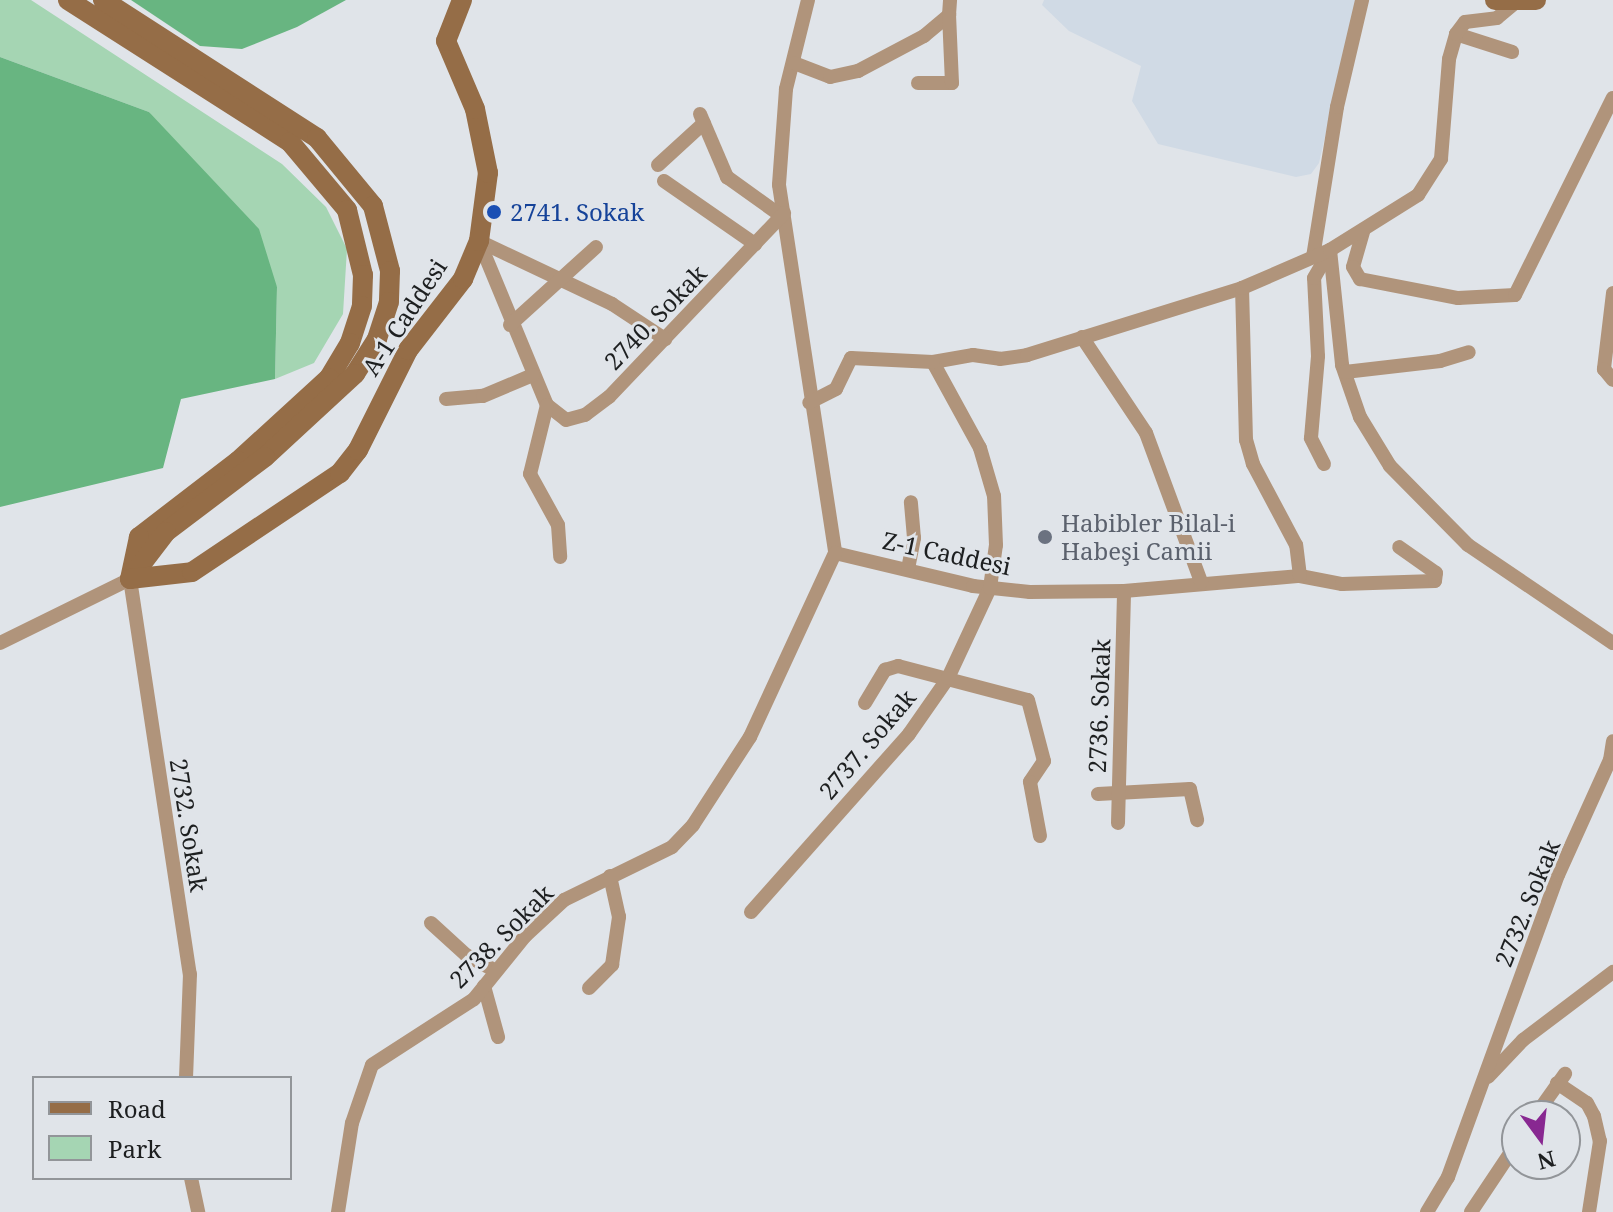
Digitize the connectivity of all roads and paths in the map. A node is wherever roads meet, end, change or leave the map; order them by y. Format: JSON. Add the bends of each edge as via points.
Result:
{"nodes":[{"id":1,"x":68,"y":0,"type":"edge"},
{"id":2,"x":103,"y":0,"type":"edge"},
{"id":3,"x":462,"y":0,"type":"edge"},
{"id":4,"x":808,"y":0,"type":"edge"},
{"id":5,"x":1362,"y":0,"type":"edge"},
{"id":6,"x":1516,"y":1,"type":"edge"},
{"id":7,"x":950,"y":7,"type":"edge"},
{"id":8,"x":1456,"y":34,"type":"junction"},
{"id":9,"x":1512,"y":52,"type":"dead end"},
{"id":10,"x":794,"y":63,"type":"junction"},
{"id":11,"x":918,"y":83,"type":"dead end"},
{"id":12,"x":1613,"y":98,"type":"edge"},
{"id":13,"x":658,"y":165,"type":"dead end"},
{"id":14,"x":664,"y":181,"type":"dead end"},
{"id":15,"x":782,"y":214,"type":"junction"},
{"id":16,"x":1363,"y":232,"type":"junction"},
{"id":17,"x":479,"y":241,"type":"junction"},
{"id":18,"x":755,"y":244,"type":"junction"},
{"id":19,"x":596,"y":247,"type":"dead end"},
{"id":20,"x":1330,"y":250,"type":"junction"},
{"id":21,"x":1313,"y":257,"type":"junction"},
{"id":22,"x":560,"y":283,"type":"junction"},
{"id":23,"x":1242,"y":288,"type":"junction"},
{"id":24,"x":1613,"y":293,"type":"edge"},
{"id":25,"x":510,"y":325,"type":"junction"},
{"id":26,"x":1082,"y":337,"type":"junction"},
{"id":27,"x":665,"y":339,"type":"junction"},
{"id":28,"x":1469,"y":352,"type":"dead end"},
{"id":29,"x":933,"y":362,"type":"junction"},
{"id":30,"x":1345,"y":372,"type":"junction"},
{"id":31,"x":533,"y":375,"type":"junction"},
{"id":32,"x":1611,"y":381,"type":"edge"},
{"id":33,"x":446,"y":399,"type":"dead end"},
{"id":34,"x":809,"y":403,"type":"junction"},
{"id":35,"x":547,"y":405,"type":"junction"},
{"id":36,"x":1324,"y":464,"type":"dead end"},
{"id":37,"x":911,"y":502,"type":"dead end"},
{"id":38,"x":1399,"y":547,"type":"dead end"},
{"id":39,"x":835,"y":553,"type":"junction"},
{"id":40,"x":560,"y":557,"type":"dead end"},
{"id":41,"x":908,"y":569,"type":"junction"},
{"id":42,"x":1300,"y":576,"type":"junction"},
{"id":43,"x":130,"y":579,"type":"junction"},
{"id":44,"x":1201,"y":582,"type":"junction"},
{"id":45,"x":990,"y":588,"type":"junction"},
{"id":46,"x":1124,"y":591,"type":"junction"},
{"id":47,"x":0,"y":643,"type":"edge"},
{"id":48,"x":1613,"y":643,"type":"edge"},
{"id":49,"x":948,"y":678,"type":"junction"},
{"id":50,"x":865,"y":703,"type":"dead end"},
{"id":51,"x":1613,"y":741,"type":"edge"},
{"id":52,"x":1098,"y":794,"type":"dead end"},
{"id":53,"x":1119,"y":794,"type":"junction"},
{"id":54,"x":1197,"y":820,"type":"dead end"},
{"id":55,"x":1118,"y":823,"type":"dead end"},
{"id":56,"x":1040,"y":836,"type":"dead end"},
{"id":57,"x":610,"y":876,"type":"junction"},
{"id":58,"x":751,"y":912,"type":"dead end"},
{"id":59,"x":431,"y":923,"type":"dead end"},
{"id":60,"x":496,"y":971,"type":"junction"},
{"id":61,"x":1613,"y":972,"type":"edge"},
{"id":62,"x":484,"y":986,"type":"junction"},
{"id":63,"x":589,"y":988,"type":"dead end"},
{"id":64,"x":498,"y":1037,"type":"dead end"},
{"id":65,"x":186,"y":1076,"type":"edge"},
{"id":66,"x":1483,"y":1084,"type":"junction"},
{"id":67,"x":1546,"y":1100,"type":"edge"},
{"id":68,"x":1501,"y":1167,"type":"edge"},
{"id":69,"x":191,"y":1180,"type":"edge"},
{"id":70,"x":198,"y":1212,"type":"edge"},
{"id":71,"x":338,"y":1212,"type":"edge"},
{"id":72,"x":1427,"y":1212,"type":"edge"},
{"id":73,"x":1471,"y":1212,"type":"edge"},
{"id":74,"x":1589,"y":1212,"type":"edge"}],
"edges":[{"from":1,"to":43,"type":"main road","via":[[290,142],[347,210],[363,275],[362,306],[350,343],[329,378],[238,461],[139,537]]},
{"from":2,"to":43,"type":"main road","via":[[317,138],[373,206],[390,271],[381,327],[355,374],[265,457],[166,532]]},
{"from":3,"to":17,"type":"main road","name":"A-1 Caddesi","via":[[446,41],[485,140],[488,173]]},
{"from":4,"to":10,"type":"street"},
{"from":5,"to":21,"type":"street","via":[[1337,107]]},
{"from":6,"to":8,"type":"street","via":[[1497,18],[1465,22]]},
{"from":7,"to":10,"type":"street","via":[[924,36],[858,71],[830,77]]},
{"from":7,"to":11,"type":"street","via":[[952,83]]},
{"from":8,"to":9,"type":"street"},
{"from":8,"to":16,"type":"street","via":[[1449,59],[1447,131],[1437,172],[1408,205]]},
{"from":10,"to":15,"type":"street","via":[[779,153]]},
{"from":12,"to":16,"type":"street","via":[[1515,295],[1458,298],[1360,279],[1353,267]]},
{"from":13,"to":15,"type":"street","via":[[702,118],[727,177]]},
{"from":14,"to":18,"type":"street"},
{"from":15,"to":18,"type":"street","name":"2740. Sokak"},
{"from":15,"to":34,"type":"street","via":[[794,259]]},
{"from":16,"to":20,"type":"street"},
{"from":17,"to":22,"type":"street"},
{"from":17,"to":25,"type":"street"},
{"from":17,"to":43,"type":"main road","name":"A-1 Caddesi","via":[[452,298],[408,350],[358,450],[340,473],[192,572]]},
{"from":18,"to":27,"type":"street","name":"2740. Sokak"},
{"from":19,"to":22,"type":"street"},
{"from":20,"to":21,"type":"street"},
{"from":20,"to":30,"type":"street"},
{"from":20,"to":36,"type":"street","via":[[1314,278],[1317,371],[1311,438]]},
{"from":21,"to":23,"type":"street"},
{"from":22,"to":25,"type":"street"},
{"from":22,"to":27,"type":"street","via":[[612,304]]},
{"from":23,"to":26,"type":"street"},
{"from":23,"to":42,"type":"street","via":[[1246,440],[1296,545]]},
{"from":24,"to":32,"type":"street","via":[[1605,359]]},
{"from":25,"to":31,"type":"street"},
{"from":26,"to":29,"type":"street","via":[[1027,355],[973,355]]},
{"from":26,"to":44,"type":"street","via":[[1146,433]]},
{"from":27,"to":35,"type":"street","name":"2740. Sokak","via":[[585,415],[566,420]]},
{"from":28,"to":30,"type":"street","via":[[1440,361]]},
{"from":29,"to":34,"type":"street","via":[[851,358],[836,389]]},
{"from":29,"to":45,"type":"street","name":"2737. Sokak","via":[[980,448],[994,496],[996,545]]},
{"from":30,"to":48,"type":"street","via":[[1360,417],[1390,466],[1468,545]]},
{"from":31,"to":33,"type":"street","via":[[483,396]]},
{"from":31,"to":35,"type":"street"},
{"from":34,"to":39,"type":"street"},
{"from":35,"to":40,"type":"street","via":[[530,481],[558,525]]},
{"from":37,"to":41,"type":"street","via":[[914,538]]},
{"from":38,"to":42,"type":"street","name":"Z-1 Caddesi","via":[[1437,579],[1424,585],[1342,584]]},
{"from":39,"to":41,"type":"street","name":"Z-1 Caddesi"},
{"from":39,"to":57,"type":"street","name":"2738. Sokak","via":[[721,788],[672,847]]},
{"from":41,"to":45,"type":"street","name":"Z-1 Caddesi"},
{"from":42,"to":44,"type":"street","name":"Z-1 Caddesi"},
{"from":43,"to":47,"type":"street"},
{"from":43,"to":65,"type":"street","name":"2732. Sokak","via":[[190,974]]},
{"from":44,"to":46,"type":"street","name":"Z-1 Caddesi"},
{"from":45,"to":46,"type":"street","name":"Z-1 Caddesi"},
{"from":45,"to":49,"type":"street","name":"2737. Sokak"},
{"from":46,"to":53,"type":"street","name":"2736. Sokak"},
{"from":49,"to":50,"type":"street","via":[[891,666]]},
{"from":49,"to":56,"type":"street","via":[[1028,700],[1044,761],[1030,782]]},
{"from":49,"to":58,"type":"street","name":"2737. Sokak","via":[[909,734]]},
{"from":51,"to":66,"type":"street","name":"2732. Sokak"},
{"from":52,"to":53,"type":"street"},
{"from":53,"to":54,"type":"street","via":[[1190,789]]},
{"from":53,"to":55,"type":"street","name":"2736. Sokak"},
{"from":57,"to":60,"type":"street","name":"2738. Sokak","via":[[564,900]]},
{"from":57,"to":63,"type":"street","via":[[619,917],[612,965]]},
{"from":59,"to":60,"type":"street","via":[[466,955]]},
{"from":60,"to":62,"type":"street","name":"2738. Sokak"},
{"from":61,"to":66,"type":"street","name":"2732. Sokak","via":[[1523,1040]]},
{"from":62,"to":64,"type":"street"},
{"from":62,"to":71,"type":"street","name":"2738. Sokak","via":[[474,999],[372,1065],[352,1123]]},
{"from":66,"to":72,"type":"street","name":"2732. Sokak","via":[[1448,1177]]},
{"from":67,"to":74,"type":"street","via":[[1561,1079],[1594,1116],[1600,1141]]},
{"from":68,"to":73,"type":"street"},
{"from":69,"to":70,"type":"street"}]}
